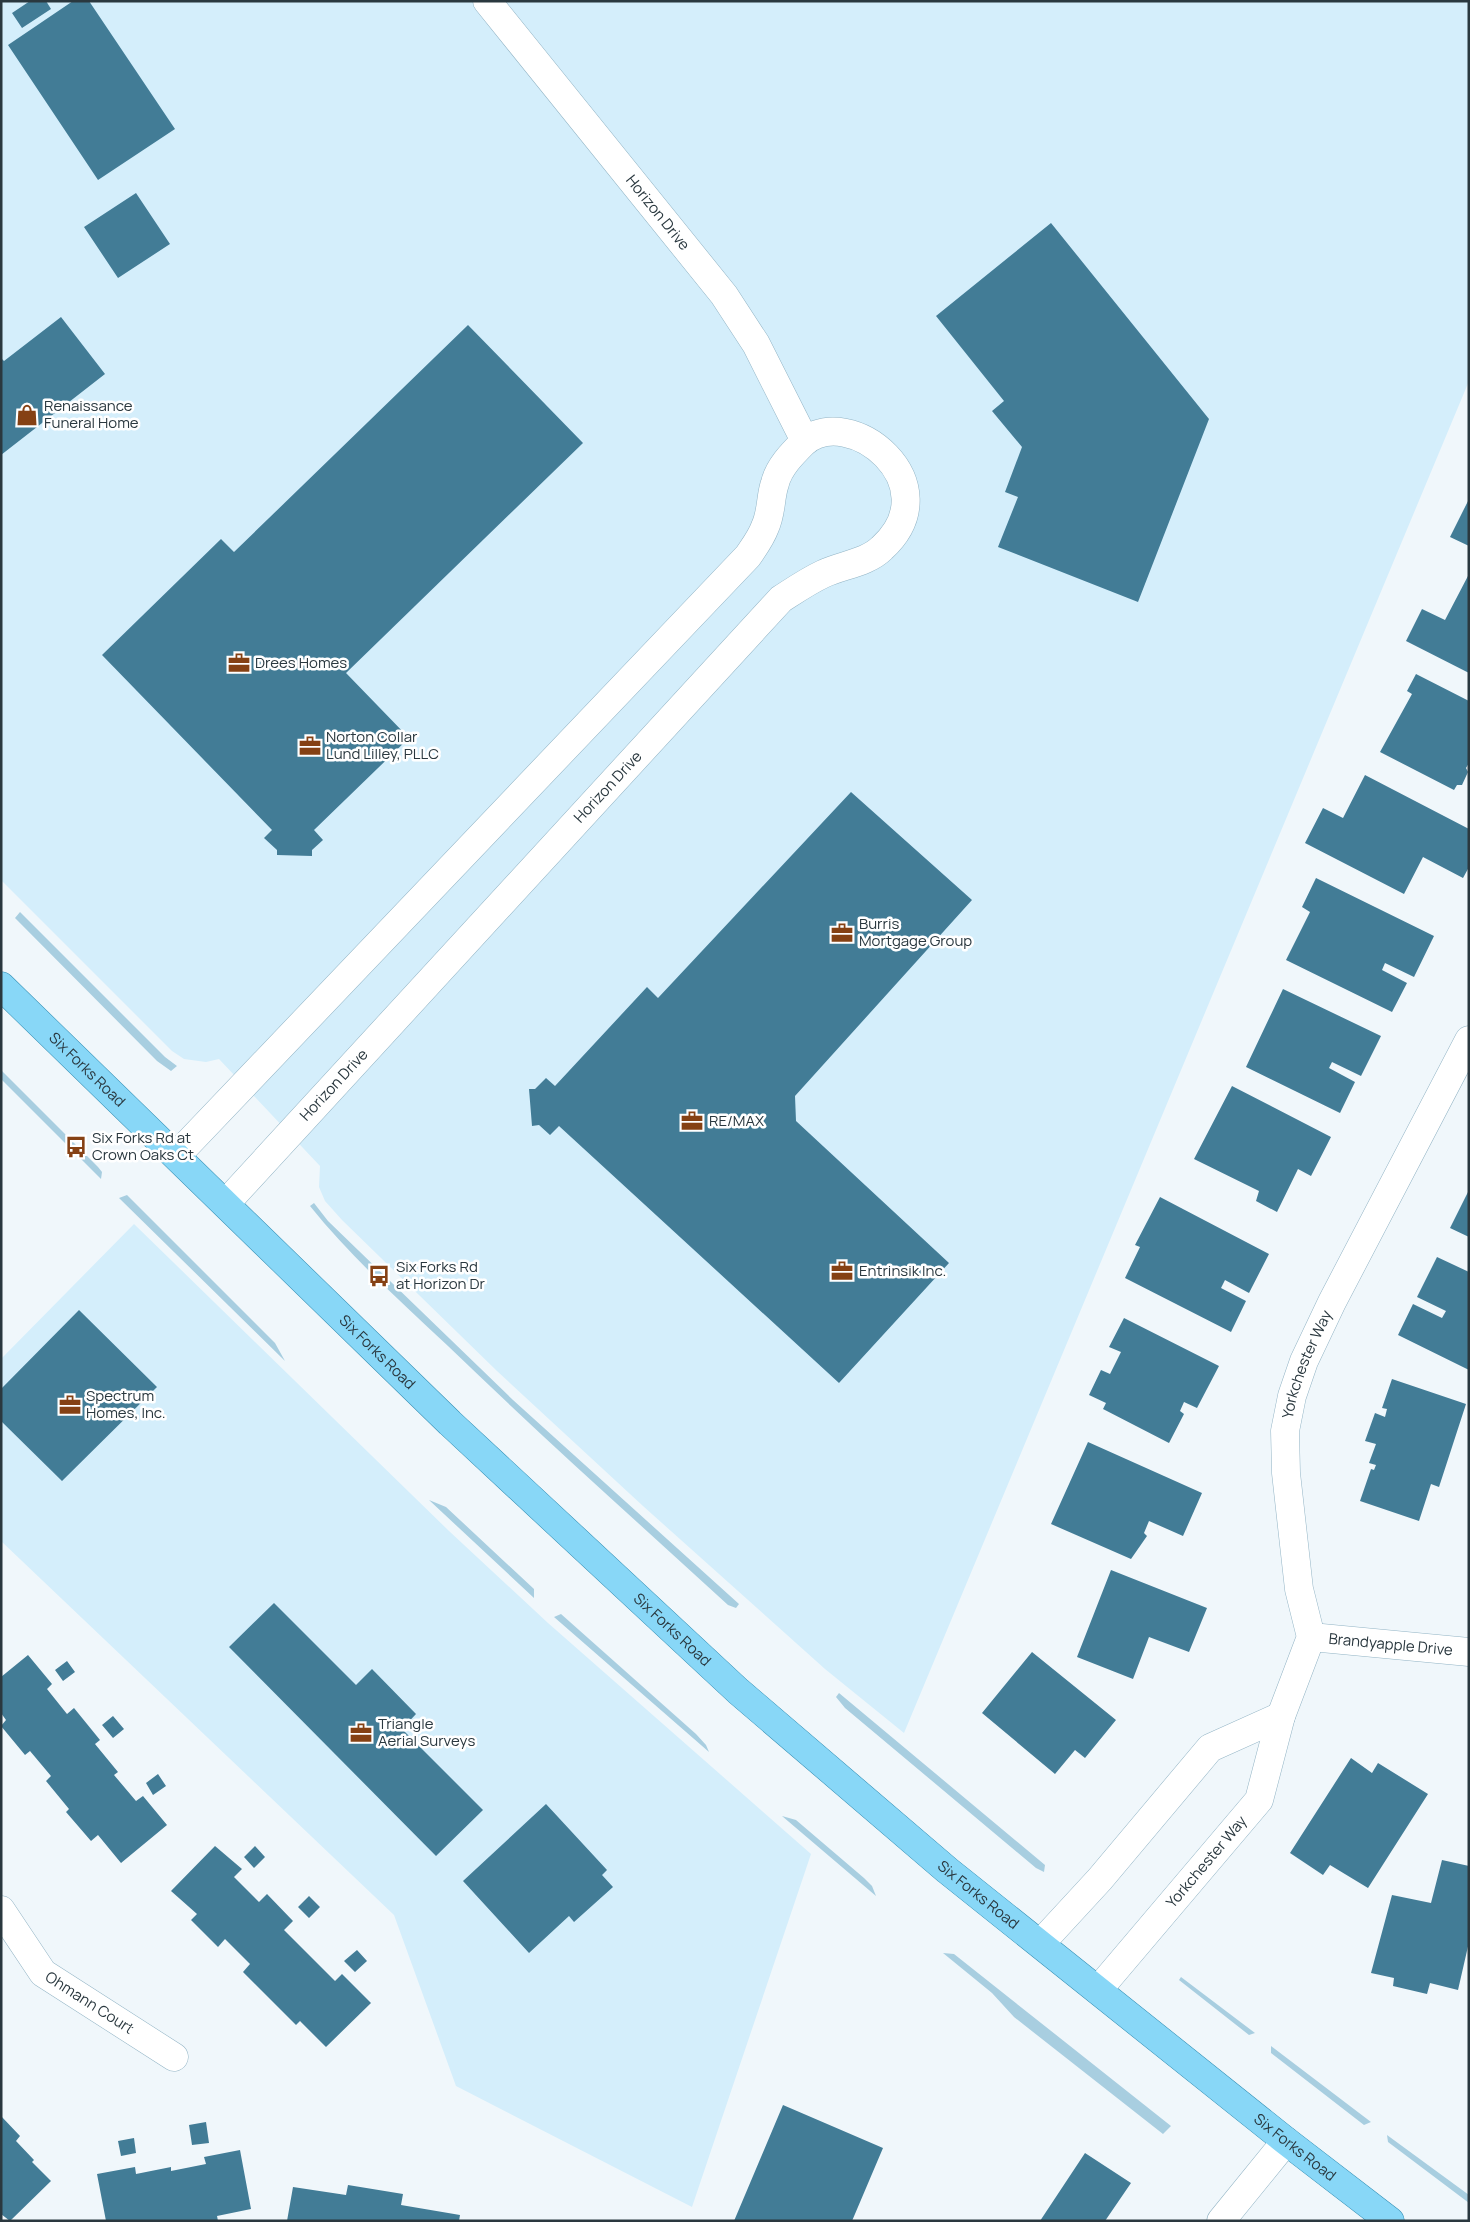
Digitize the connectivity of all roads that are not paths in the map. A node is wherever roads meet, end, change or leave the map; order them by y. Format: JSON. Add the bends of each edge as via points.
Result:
{"nodes":[{"id":1,"x":487,"y":1,"type":"edge"},
{"id":2,"x":805,"y":441,"type":"junction"},
{"id":3,"x":1,"y":986,"type":"edge"},
{"id":4,"x":1469,"y":1040,"type":"edge"},
{"id":5,"x":177,"y":1155,"type":"junction"},
{"id":6,"x":226,"y":1203,"type":"junction"},
{"id":7,"x":1312,"y":1637,"type":"junction"},
{"id":8,"x":1469,"y":1652,"type":"edge"},
{"id":9,"x":1281,"y":1716,"type":"junction"},
{"id":10,"x":1,"y":1910,"type":"edge"},
{"id":11,"x":1041,"y":1943,"type":"junction"},
{"id":12,"x":1098,"y":1990,"type":"junction"},
{"id":13,"x":174,"y":2057,"type":"dead end"},
{"id":14,"x":1286,"y":2141,"type":"junction"},
{"id":15,"x":1221,"y":2221,"type":"edge"},
{"id":16,"x":1390,"y":2221,"type":"edge"}],
"edges":[{"from":1,"to":2,"type":"street","name":"Horizon Drive","via":[[724,295],[756,344]]},
{"from":2,"to":5,"type":"street","name":"Horizon Drive","via":[[785,462],[775,483],[765,527],[748,556]]},
{"from":2,"to":6,"type":"street","name":"Horizon Drive","via":[[823,432],[864,438],[896,466],[905,487],[906,507],[902,522],[891,539],[875,554],[824,574],[781,599]]},
{"from":3,"to":5,"type":"main road","name":"Six Forks Road"},
{"from":4,"to":7,"type":"street","name":"Yorkchester Way","via":[[1332,1302],[1304,1361],[1292,1396],[1285,1431],[1286,1481],[1300,1589]]},
{"from":5,"to":6,"type":"main road","name":"Six Forks Road"},
{"from":6,"to":11,"type":"main road","name":"Six Forks Road","via":[[443,1416],[738,1691],[947,1870]]},
{"from":7,"to":8,"type":"street","name":"Brandyapple Drive"},
{"from":7,"to":9,"type":"street","name":"Yorkchester Way"},
{"from":9,"to":11,"type":"street","via":[[1210,1748],[1100,1879]]},
{"from":9,"to":12,"type":"street","name":"Yorkchester Way","via":[[1259,1800]]},
{"from":10,"to":13,"type":"street","name":"Ohmann Court","via":[[43,1973]]},
{"from":11,"to":12,"type":"main road","name":"Six Forks Road"},
{"from":12,"to":14,"type":"main road","name":"Six Forks Road"},
{"from":14,"to":15,"type":"street"},
{"from":14,"to":16,"type":"main road","name":"Six Forks Road"}]}
